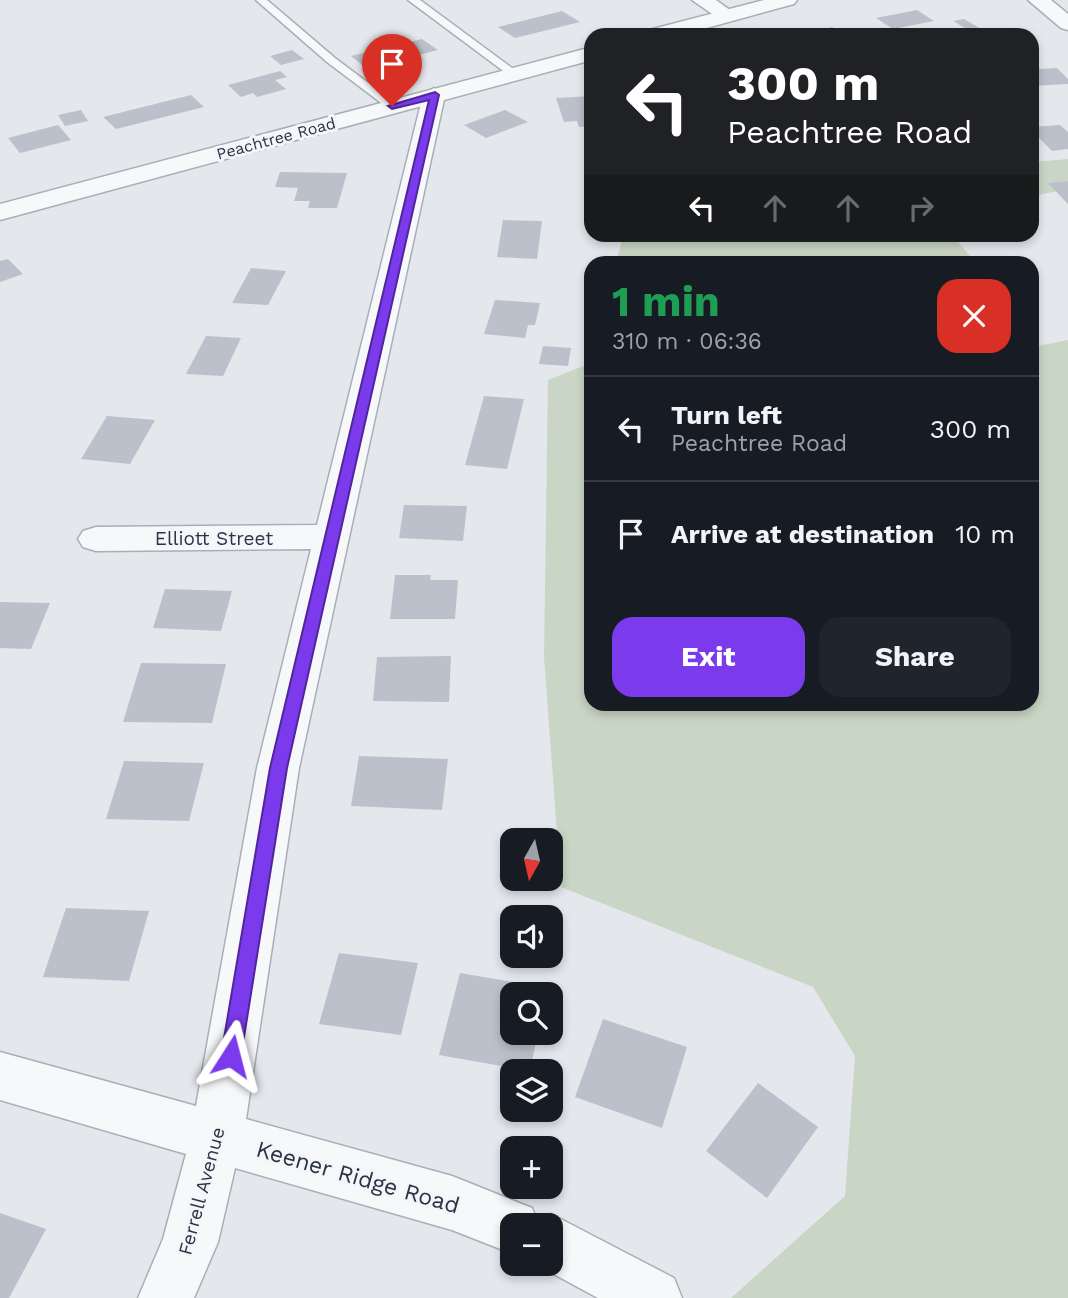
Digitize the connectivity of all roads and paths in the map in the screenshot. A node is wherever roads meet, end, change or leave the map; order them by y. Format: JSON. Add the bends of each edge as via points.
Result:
{"nodes":[{"id":1,"x":261,"y":0,"type":"edge"},
{"id":2,"x":413,"y":0,"type":"edge"},
{"id":3,"x":702,"y":0,"type":"edge"},
{"id":4,"x":787,"y":0,"type":"edge"},
{"id":5,"x":1038,"y":0,"type":"edge"},
{"id":6,"x":728,"y":16,"type":"junction"},
{"id":7,"x":1068,"y":24,"type":"edge"},
{"id":8,"x":683,"y":28,"type":"edge"},
{"id":9,"x":584,"y":55,"type":"edge"},
{"id":10,"x":514,"y":74,"type":"junction"},
{"id":11,"x":435,"y":95,"type":"junction"},
{"id":12,"x":392,"y":106,"type":"junction"},
{"id":13,"x":0,"y":212,"type":"edge"},
{"id":14,"x":333,"y":537,"type":"junction"},
{"id":15,"x":96,"y":539,"type":"dead end"},
{"id":16,"x":0,"y":1076,"type":"edge"},
{"id":17,"x":217,"y":1136,"type":"junction"},
{"id":18,"x":500,"y":1222,"type":"edge"},
{"id":19,"x":563,"y":1249,"type":"edge"},
{"id":20,"x":166,"y":1298,"type":"edge"},
{"id":21,"x":654,"y":1298,"type":"edge"}],
"edges":[{"from":1,"to":12,"type":"lane"},
{"from":2,"to":10,"type":"lane"},
{"from":3,"to":6,"type":"street"},
{"from":4,"to":6,"type":"street"},
{"from":5,"to":7,"type":"street"},
{"from":6,"to":8,"type":"street"},
{"from":9,"to":10,"type":"street","name":"Peachtree Road"},
{"from":10,"to":11,"type":"street","name":"Peachtree Road"},
{"from":11,"to":12,"type":"street","name":"Peachtree Road"},
{"from":11,"to":14,"type":"street","name":"Ferrell Avenue"},
{"from":12,"to":13,"type":"street","name":"Peachtree Road"},
{"from":14,"to":15,"type":"street","name":"Elliott Street"},
{"from":14,"to":17,"type":"street","name":"Ferrell Avenue","via":[[278,768]]},
{"from":16,"to":17,"type":"street","name":"Keener Ridge Road"},
{"from":17,"to":18,"type":"street","name":"Keener Ridge Road","via":[[452,1203]]},
{"from":17,"to":20,"type":"street","name":"Ferrell Avenue","via":[[190,1242]]},
{"from":19,"to":21,"type":"street"}]}
